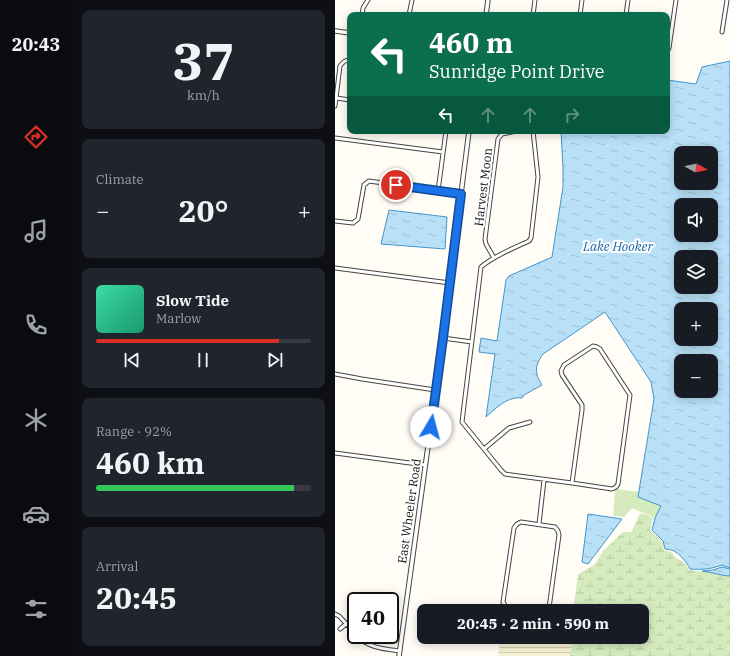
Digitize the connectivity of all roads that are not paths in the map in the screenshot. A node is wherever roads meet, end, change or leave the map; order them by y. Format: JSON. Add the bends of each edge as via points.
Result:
{"nodes":[{"id":1,"x":368,"y":0,"type":"edge"},
{"id":2,"x":412,"y":0,"type":"edge"},
{"id":3,"x":488,"y":0,"type":"edge"},
{"id":4,"x":535,"y":0,"type":"edge"},
{"id":5,"x":582,"y":0,"type":"edge"},
{"id":6,"x":628,"y":0,"type":"edge"},
{"id":7,"x":676,"y":0,"type":"edge"},
{"id":8,"x":727,"y":0,"type":"edge"},
{"id":9,"x":362,"y":12,"type":"edge"},
{"id":10,"x":410,"y":12,"type":"edge"},
{"id":11,"x":486,"y":12,"type":"edge"},
{"id":12,"x":533,"y":12,"type":"edge"},
{"id":13,"x":580,"y":12,"type":"edge"},
{"id":14,"x":626,"y":12,"type":"edge"},
{"id":15,"x":725,"y":12,"type":"junction"},
{"id":16,"x":730,"y":13,"type":"edge"},
{"id":17,"x":335,"y":31,"type":"edge"},
{"id":18,"x":722,"y":32,"type":"dead end"},
{"id":19,"x":347,"y":33,"type":"edge"},
{"id":20,"x":670,"y":41,"type":"edge"},
{"id":21,"x":347,"y":61,"type":"edge"},
{"id":22,"x":336,"y":98,"type":"junction"},
{"id":23,"x":347,"y":100,"type":"edge"},
{"id":24,"x":335,"y":106,"type":"edge"},
{"id":25,"x":446,"y":134,"type":"edge"},
{"id":26,"x":469,"y":134,"type":"edge"},
{"id":27,"x":502,"y":134,"type":"edge"},
{"id":28,"x":533,"y":134,"type":"edge"},
{"id":29,"x":335,"y":138,"type":"edge"},
{"id":30,"x":443,"y":152,"type":"junction"},
{"id":31,"x":438,"y":191,"type":"junction"},
{"id":32,"x":461,"y":194,"type":"junction"},
{"id":33,"x":335,"y":221,"type":"edge"},
{"id":34,"x":494,"y":258,"type":"junction"},
{"id":35,"x":335,"y":268,"type":"edge"},
{"id":36,"x":450,"y":283,"type":"junction"},
{"id":37,"x":443,"y":338,"type":"junction"},
{"id":38,"x":472,"y":342,"type":"junction"},
{"id":39,"x":335,"y":374,"type":"edge"},
{"id":40,"x":435,"y":390,"type":"junction"},
{"id":41,"x":530,"y":422,"type":"dead end"},
{"id":42,"x":484,"y":449,"type":"junction"},
{"id":43,"x":335,"y":453,"type":"edge"},
{"id":44,"x":425,"y":465,"type":"junction"},
{"id":45,"x":544,"y":480,"type":"junction"},
{"id":46,"x":572,"y":483,"type":"junction"},
{"id":47,"x":539,"y":524,"type":"junction"},
{"id":48,"x":504,"y":604,"type":"edge"},
{"id":49,"x":550,"y":604,"type":"edge"},
{"id":50,"x":335,"y":614,"type":"edge"},
{"id":51,"x":347,"y":624,"type":"joint"},
{"id":52,"x":340,"y":630,"type":"dead end"},
{"id":53,"x":368,"y":644,"type":"edge"},
{"id":54,"x":400,"y":651,"type":"junction"},
{"id":55,"x":399,"y":656,"type":"edge"}],
"edges":[{"from":1,"to":9,"type":"street"},
{"from":2,"to":10,"type":"street"},
{"from":3,"to":11,"type":"street"},
{"from":4,"to":12,"type":"street"},
{"from":5,"to":13,"type":"street"},
{"from":6,"to":14,"type":"street"},
{"from":7,"to":20,"type":"street"},
{"from":8,"to":15,"type":"street"},
{"from":15,"to":16,"type":"street"},
{"from":15,"to":18,"type":"street"},
{"from":17,"to":19,"type":"street"},
{"from":21,"to":22,"type":"street","via":[[340,66]]},
{"from":22,"to":23,"type":"street"},
{"from":22,"to":24,"type":"street"},
{"from":25,"to":30,"type":"street"},
{"from":26,"to":32,"type":"street","name":"East Wheeler Road"},
{"from":27,"to":34,"type":"street","name":"Harvest Moon","via":[[499,139],[485,238]]},
{"from":28,"to":34,"type":"street","via":[[539,177],[531,238]]},
{"from":29,"to":30,"type":"street"},
{"from":30,"to":31,"type":"street"},
{"from":31,"to":32,"type":"street"},
{"from":31,"to":33,"type":"street","via":[[369,181],[364,185],[358,219],[353,223]]},
{"from":32,"to":36,"type":"street","name":"East Wheeler Road"},
{"from":34,"to":38,"type":"street","via":[[481,267]]},
{"from":35,"to":36,"type":"street"},
{"from":36,"to":37,"type":"street","name":"East Wheeler Road"},
{"from":37,"to":38,"type":"street"},
{"from":37,"to":40,"type":"street","name":"East Wheeler Road"},
{"from":38,"to":42,"type":"street","via":[[462,422]]},
{"from":39,"to":40,"type":"street"},
{"from":40,"to":44,"type":"street","name":"East Wheeler Road"},
{"from":41,"to":42,"type":"street","via":[[509,428]]},
{"from":42,"to":45,"type":"street","via":[[505,474]]},
{"from":43,"to":44,"type":"street"},
{"from":44,"to":54,"type":"street","name":"East Wheeler Road"},
{"from":45,"to":46,"type":"street"},
{"from":45,"to":47,"type":"street"},
{"from":46,"to":46,"type":"street","via":[[612,489],[618,484],[630,395],[600,349],[593,346],[563,366],[561,371],[582,404]]},
{"from":47,"to":48,"type":"street","via":[[521,522],[514,528]]},
{"from":47,"to":49,"type":"street","via":[[555,527],[559,535]]},
{"from":50,"to":51,"type":"street"},
{"from":51,"to":52,"type":"street"},
{"from":53,"to":54,"type":"street"},
{"from":54,"to":55,"type":"street","name":"East Wheeler Road"}]}
